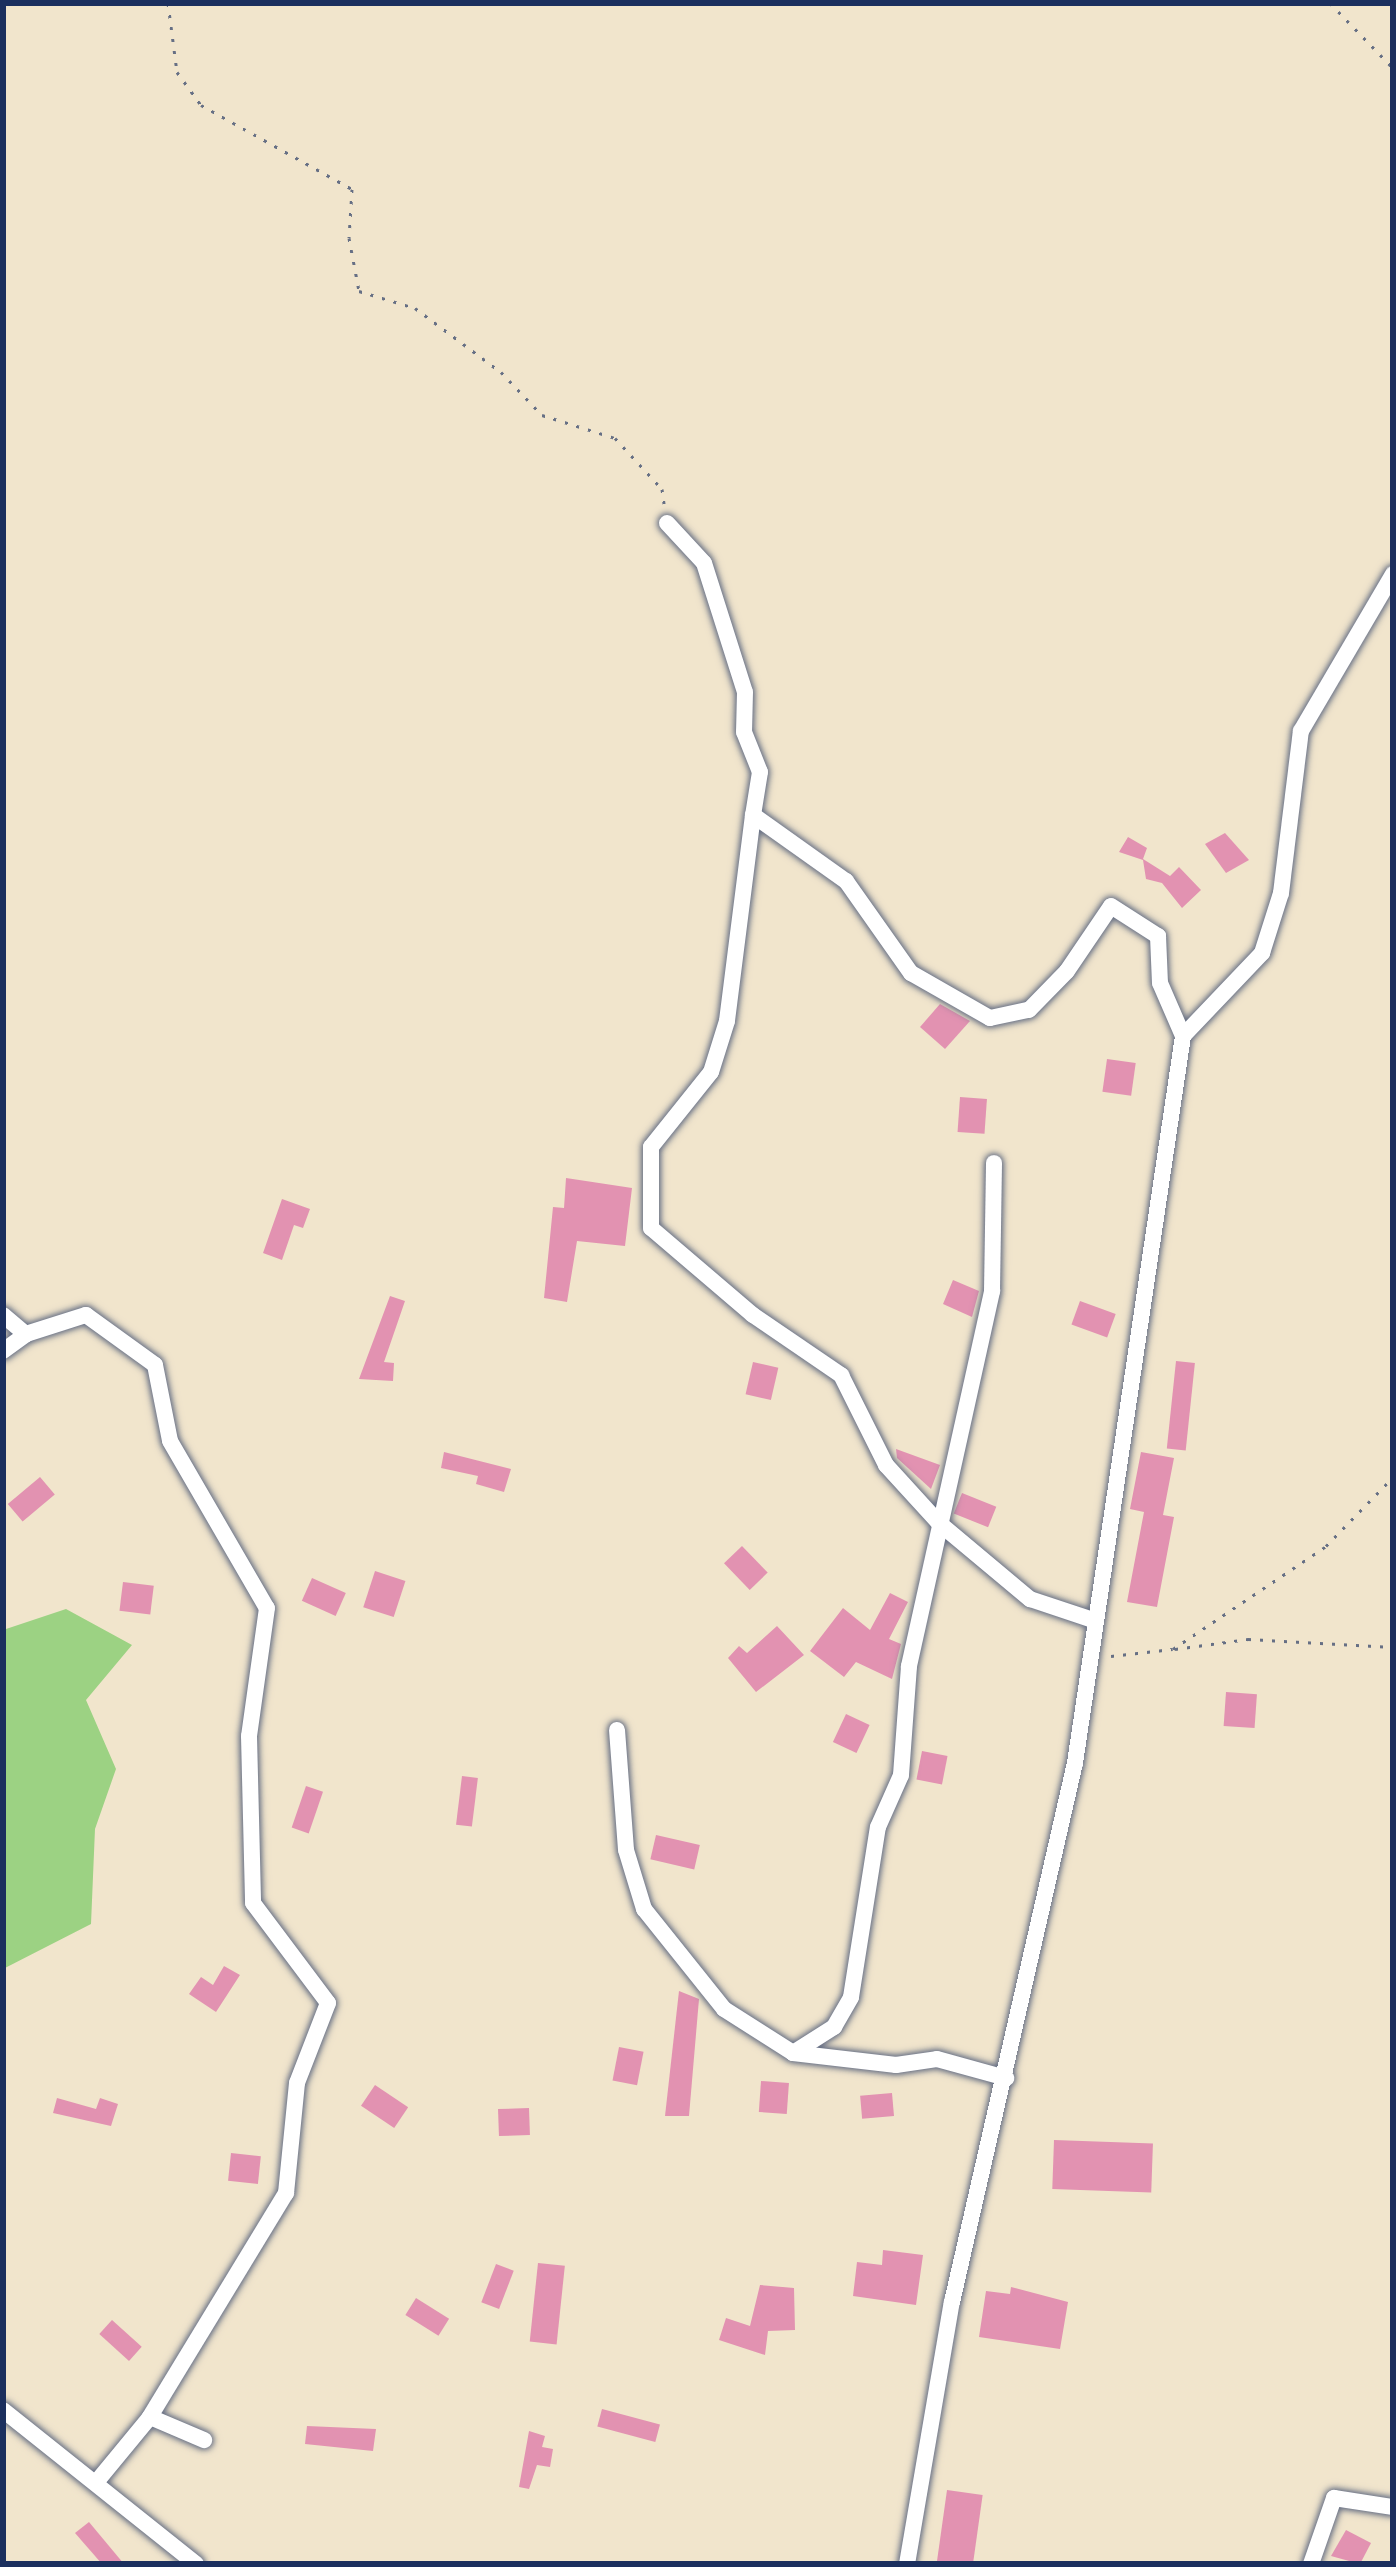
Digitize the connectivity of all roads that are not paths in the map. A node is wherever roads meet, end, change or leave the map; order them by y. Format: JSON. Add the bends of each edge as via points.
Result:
{"nodes":[{"id":1,"x":667,"y":523,"type":"road end"},
{"id":2,"x":1393,"y":574,"type":"edge"},
{"id":3,"x":753,"y":815,"type":"junction"},
{"id":4,"x":1183,"y":1036,"type":"junction"},
{"id":5,"x":994,"y":1163,"type":"dead end"},
{"id":6,"x":3,"y":1315,"type":"edge"},
{"id":7,"x":26,"y":1334,"type":"junction"},
{"id":8,"x":3,"y":1351,"type":"edge"},
{"id":9,"x":938,"y":1523,"type":"junction"},
{"id":10,"x":1093,"y":1620,"type":"junction"},
{"id":11,"x":616,"y":1730,"type":"dead end"},
{"id":12,"x":793,"y":2053,"type":"junction"},
{"id":13,"x":1006,"y":2078,"type":"junction"},
{"id":14,"x":3,"y":2410,"type":"edge"},
{"id":15,"x":150,"y":2417,"type":"junction"},
{"id":16,"x":204,"y":2440,"type":"dead end"},
{"id":17,"x":98,"y":2480,"type":"junction"},
{"id":18,"x":1393,"y":2507,"type":"edge"},
{"id":19,"x":196,"y":2564,"type":"edge"},
{"id":20,"x":907,"y":2564,"type":"edge"},
{"id":21,"x":1311,"y":2564,"type":"edge"}],
"edges":[{"from":1,"to":3,"type":"street","via":[[704,563],[745,692],[744,732],[760,772]]},
{"from":2,"to":4,"type":"street","via":[[1301,731],[1281,893],[1262,953]]},
{"from":3,"to":4,"type":"street","via":[[846,881],[911,973],[990,1018],[1029,1010],[1111,906],[1158,936],[1160,983]]},
{"from":3,"to":9,"type":"street","via":[[727,1021],[711,1072],[651,1147],[651,1228],[753,1316],[841,1375],[886,1465]]},
{"from":4,"to":10,"type":"street"},
{"from":5,"to":9,"type":"street","via":[[992,1291]]},
{"from":6,"to":7,"type":"street"},
{"from":7,"to":8,"type":"street"},
{"from":7,"to":15,"type":"street","via":[[86,1315],[155,1365],[170,1441],[267,1608],[250,1736],[253,1903],[328,2003],[297,2083],[286,2193]]},
{"from":9,"to":10,"type":"street","via":[[1030,1599]]},
{"from":9,"to":12,"type":"street","via":[[909,1666],[901,1775],[878,1827],[851,1996],[834,2027]]},
{"from":10,"to":13,"type":"street"},
{"from":11,"to":12,"type":"street","via":[[626,1850],[644,1909],[696,1982],[752,2031]]},
{"from":12,"to":13,"type":"street","via":[[896,2065],[937,2059]]},
{"from":13,"to":20,"type":"street","via":[[952,2302]]},
{"from":14,"to":17,"type":"street"},
{"from":15,"to":16,"type":"street"},
{"from":15,"to":17,"type":"street"},
{"from":17,"to":19,"type":"street"},
{"from":18,"to":21,"type":"street","via":[[1334,2498]]}]}
